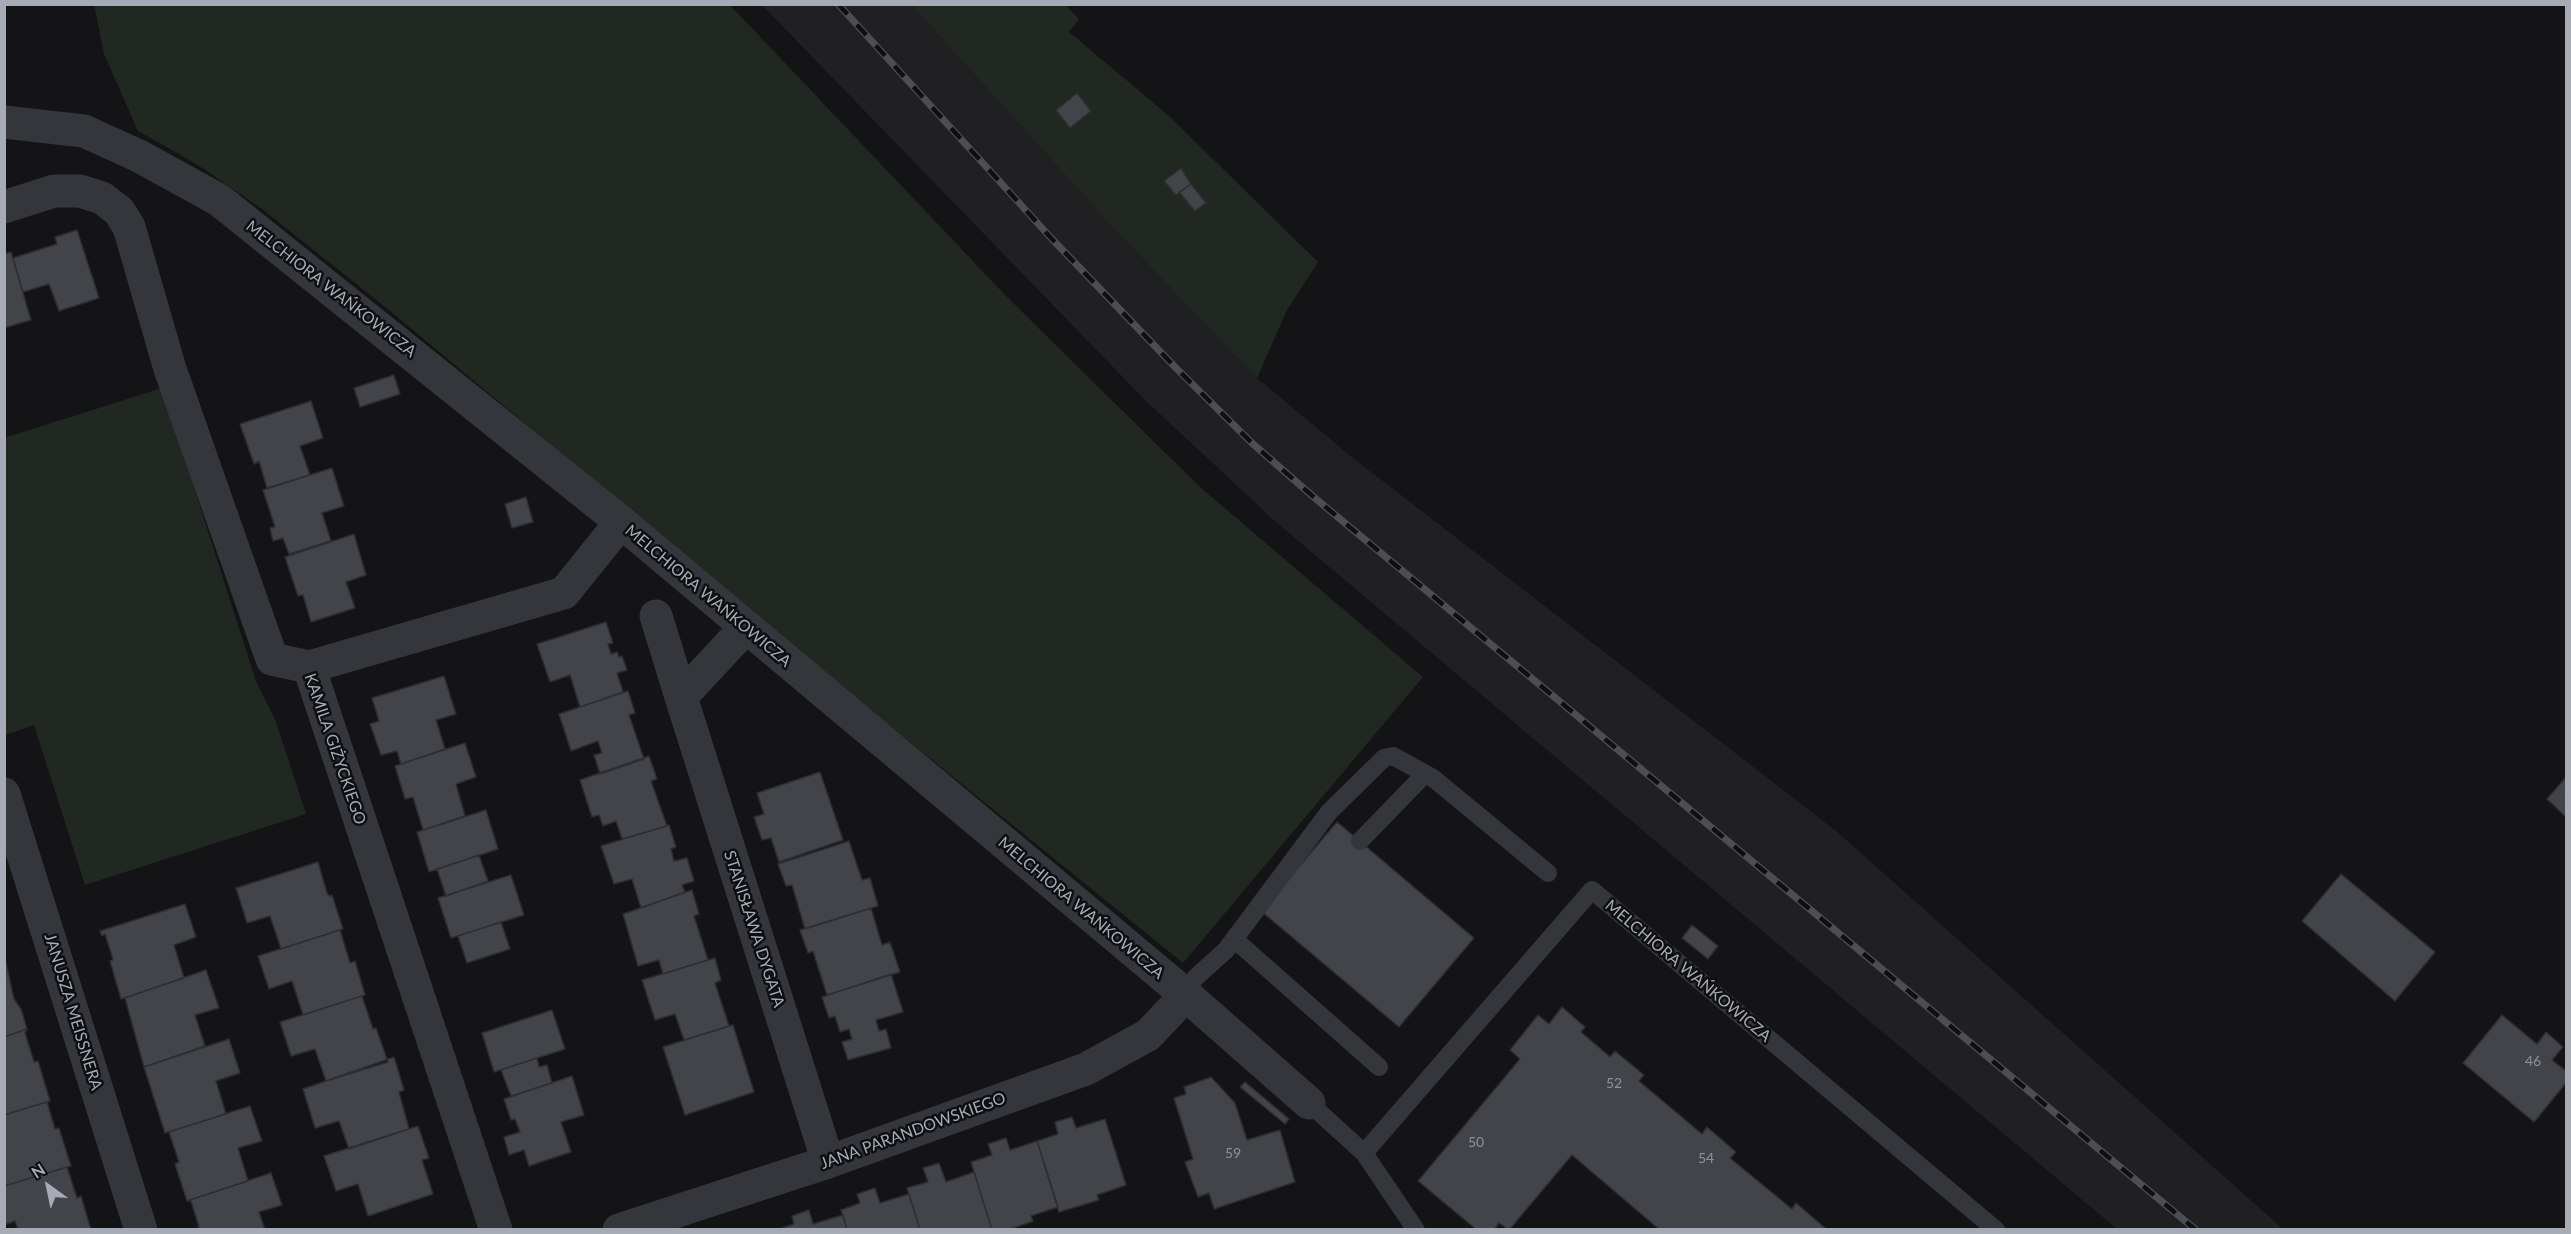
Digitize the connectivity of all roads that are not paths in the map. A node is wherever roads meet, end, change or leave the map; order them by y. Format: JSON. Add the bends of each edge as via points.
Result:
{"nodes":[{"id":1,"x":4,"y":122,"type":"edge"},
{"id":2,"x":4,"y":207,"type":"edge"},
{"id":3,"x":621,"y":522,"type":"junction"},
{"id":4,"x":656,"y":616,"type":"dead end"},
{"id":5,"x":746,"y":627,"type":"junction"},
{"id":6,"x":309,"y":667,"type":"junction"},
{"id":7,"x":681,"y":697,"type":"junction"},
{"id":8,"x":1425,"y":774,"type":"junction"},
{"id":9,"x":4,"y":794,"type":"edge"},
{"id":10,"x":1360,"y":841,"type":"dead end"},
{"id":11,"x":1548,"y":873,"type":"dead end"},
{"id":12,"x":1234,"y":939,"type":"junction"},
{"id":13,"x":1186,"y":995,"type":"junction"},
{"id":14,"x":1379,"y":1067,"type":"dead end"},
{"id":15,"x":1309,"y":1103,"type":"joint"},
{"id":16,"x":1364,"y":1153,"type":"junction"},
{"id":17,"x":828,"y":1162,"type":"junction"},
{"id":18,"x":141,"y":1230,"type":"edge"},
{"id":19,"x":496,"y":1230,"type":"edge"},
{"id":20,"x":619,"y":1230,"type":"edge"},
{"id":21,"x":1416,"y":1230,"type":"edge"},
{"id":22,"x":1996,"y":1230,"type":"edge"}],
"edges":[{"from":1,"to":3,"type":"street","name":"MELCHIORA WAŃKOWICZA","via":[[84,131],[219,200]]},
{"from":2,"to":6,"type":"street","name":"KAMILA GIŻYCKIEGO","via":[[54,191],[80,190],[102,198],[119,211],[129,226],[170,369],[272,659]]},
{"from":3,"to":5,"type":"street","name":"MELCHIORA WAŃKOWICZA"},
{"from":3,"to":6,"type":"street","via":[[564,592]]},
{"from":4,"to":7,"type":"street","name":"STANISŁAWA DYGATA"},
{"from":5,"to":7,"type":"street"},
{"from":5,"to":13,"type":"street","name":"MELCHIORA WAŃKOWICZA"},
{"from":6,"to":19,"type":"street","name":"KAMILA GIŻYCKIEGO"},
{"from":7,"to":17,"type":"street","name":"STANISŁAWA DYGATA"},
{"from":8,"to":10,"type":"lane"},
{"from":8,"to":11,"type":"lane"},
{"from":8,"to":12,"type":"lane","via":[[1393,756],[1384,758],[1329,812]]},
{"from":9,"to":18,"type":"street","name":"JANUSZA MEISSNERA"},
{"from":12,"to":13,"type":"lane","via":[[1195,978]]},
{"from":12,"to":14,"type":"lane"},
{"from":13,"to":15,"type":"street","name":"MELCHIORA WAŃKOWICZA"},
{"from":13,"to":17,"type":"street","name":"JANA PARANDOWSKIEGO","via":[[1148,1035],[1086,1069]]},
{"from":15,"to":16,"type":"lane","name":"MELCHIORA WAŃKOWICZA"},
{"from":16,"to":21,"type":"lane","name":"MELCHIORA WAŃKOWICZA"},
{"from":16,"to":22,"type":"lane","name":"MELCHIORA WAŃKOWICZA","via":[[1592,890]]},
{"from":17,"to":20,"type":"street","name":"JANA PARANDOWSKIEGO"}]}
